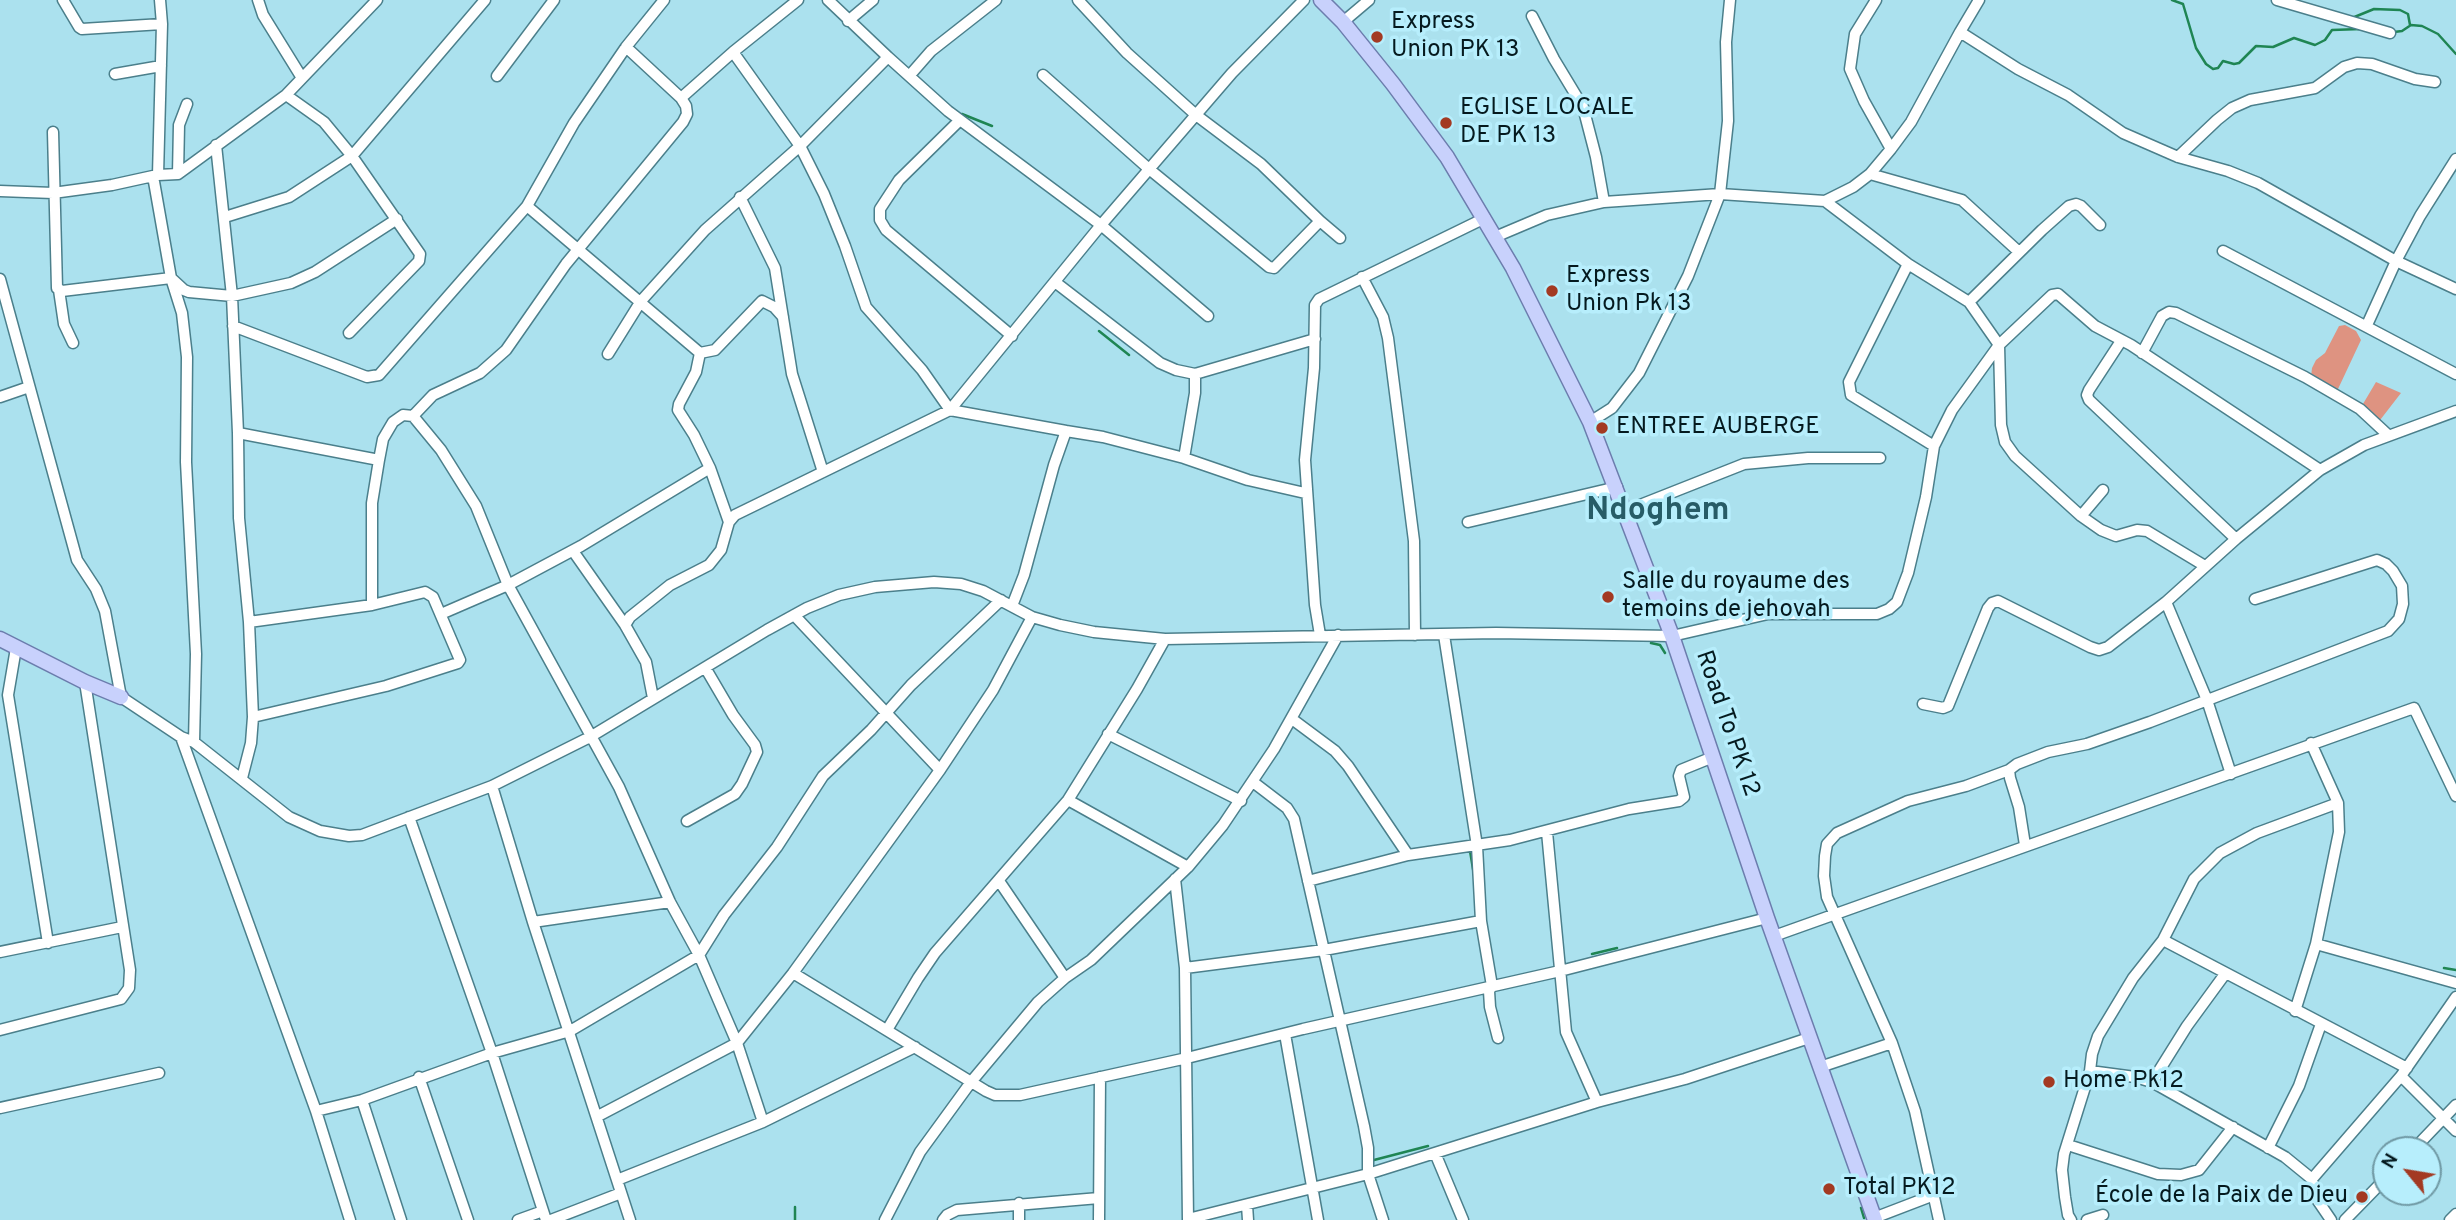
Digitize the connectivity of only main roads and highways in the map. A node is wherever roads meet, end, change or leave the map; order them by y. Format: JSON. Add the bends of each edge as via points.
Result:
{"nodes":[{"id":1,"x":1321,"y":0,"type":"edge"},
{"id":2,"x":0,"y":639,"type":"edge"},
{"id":3,"x":121,"y":697,"type":"road end"},
{"id":4,"x":1874,"y":1219,"type":"edge"}],
"edges":[{"from":1,"to":4,"type":"main road","name":"Road To PK 12","via":[[1393,84],[1447,157],[1485,218],[1590,422],[1672,636]]},
{"from":2,"to":3,"type":"main road"}]}
